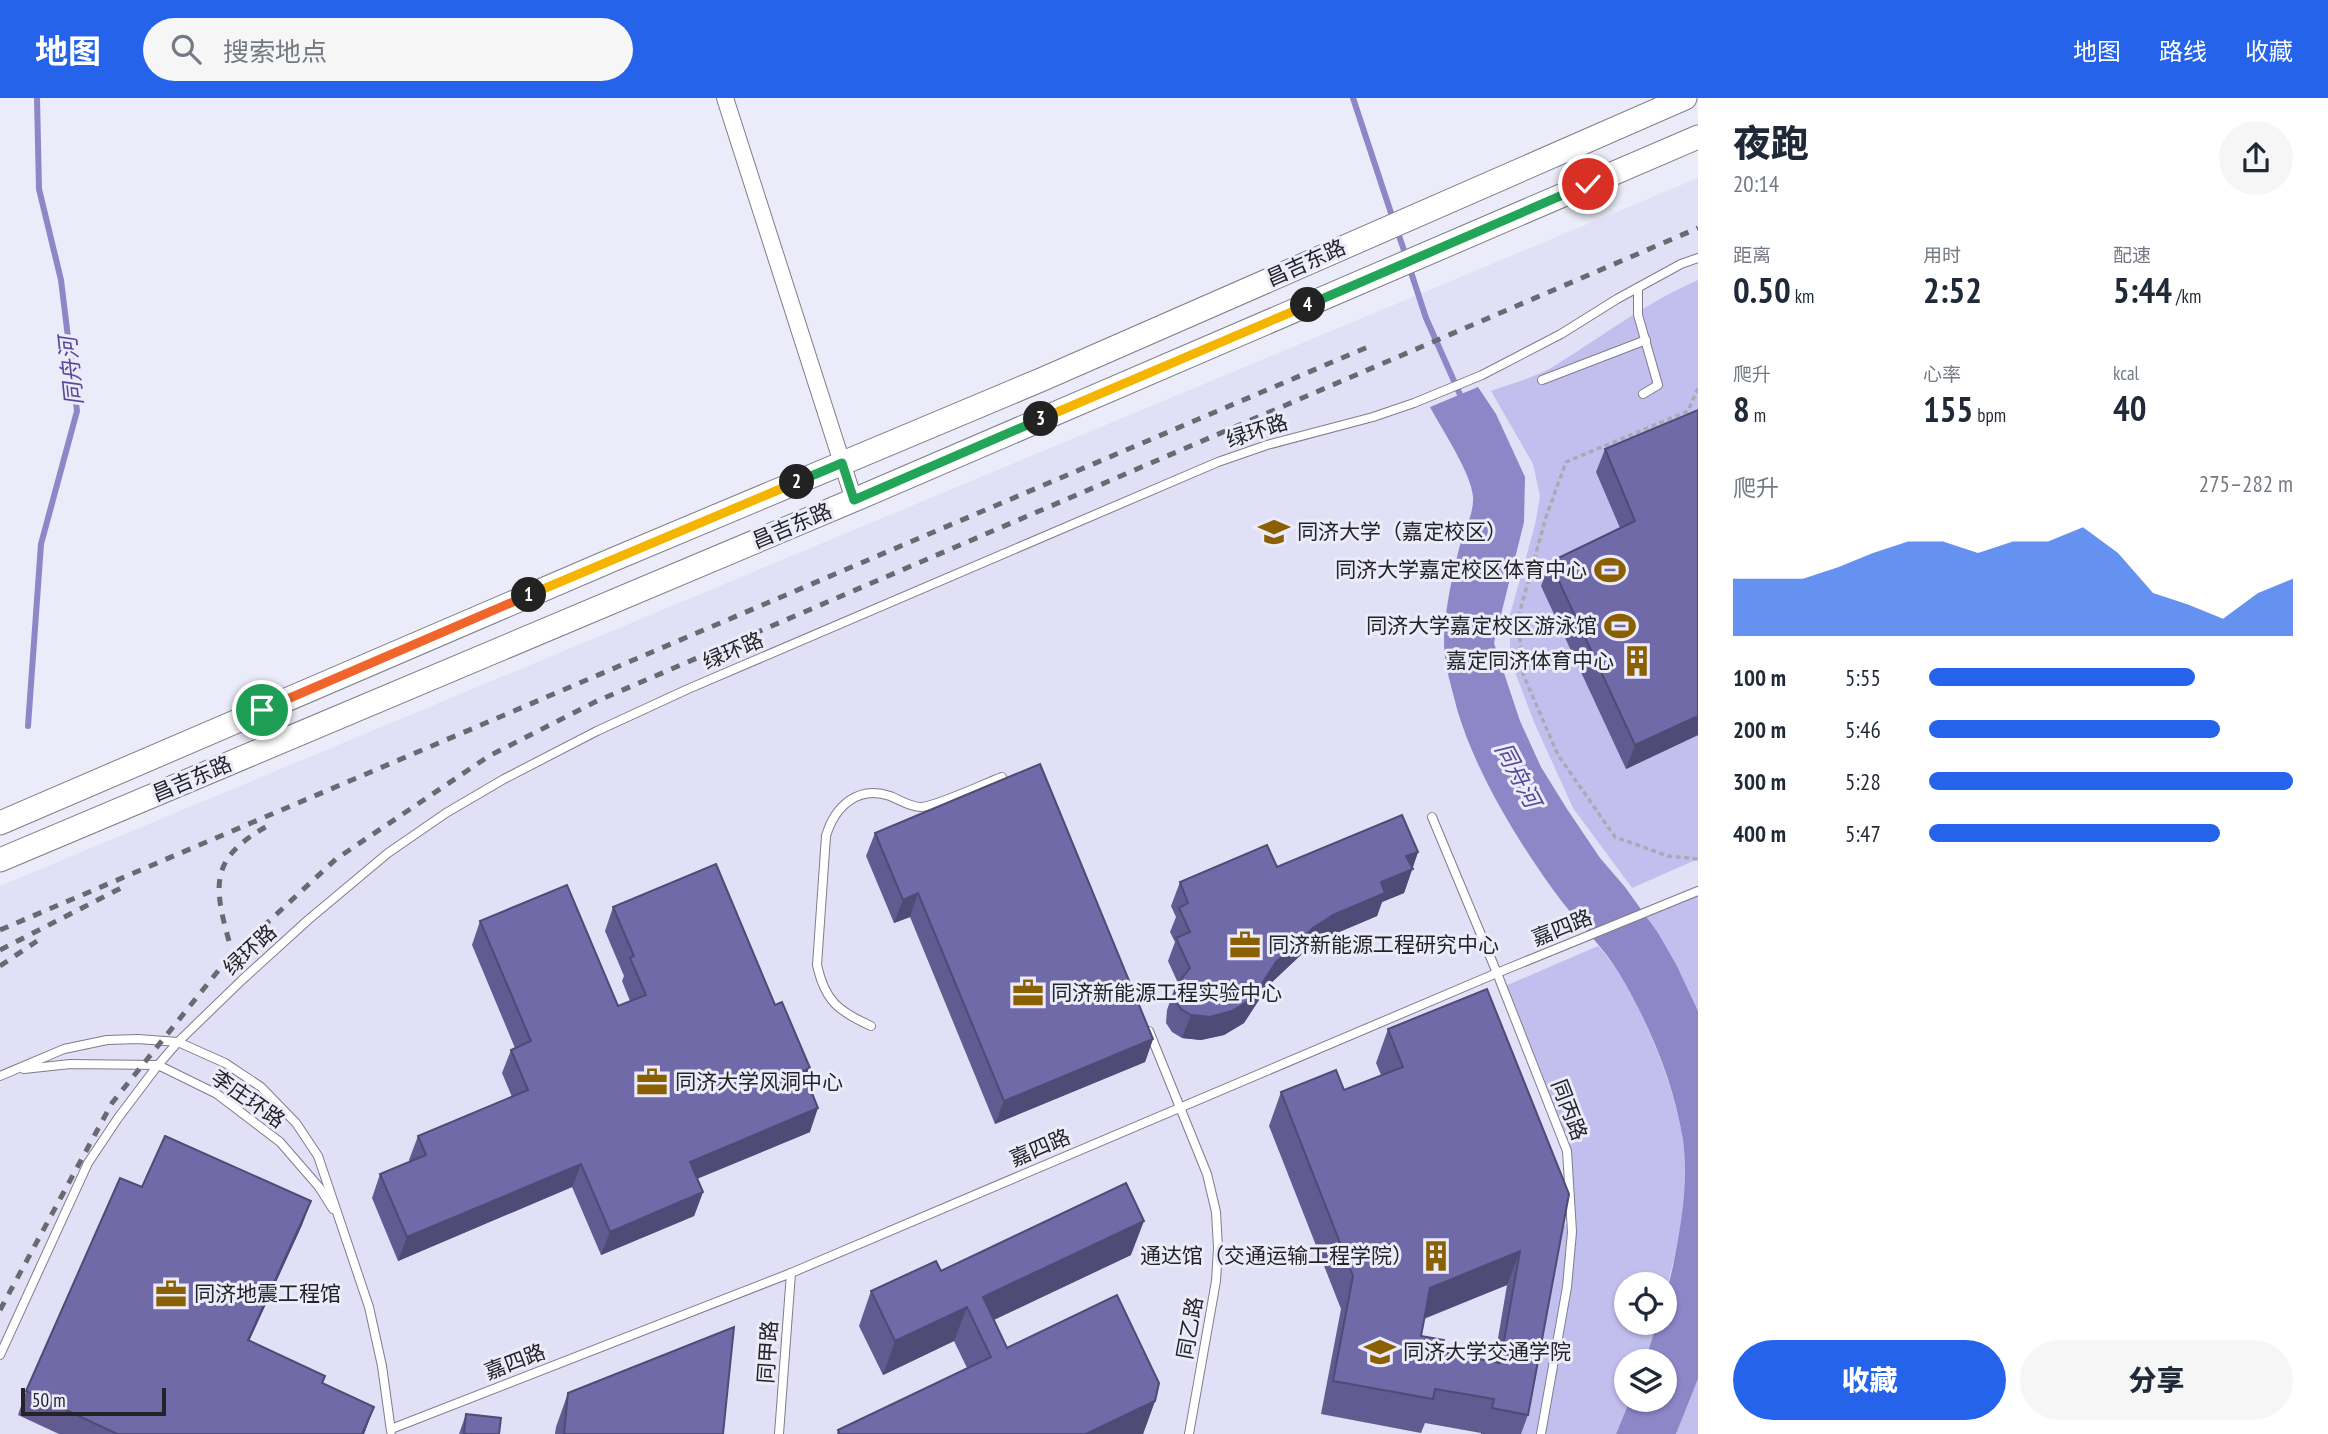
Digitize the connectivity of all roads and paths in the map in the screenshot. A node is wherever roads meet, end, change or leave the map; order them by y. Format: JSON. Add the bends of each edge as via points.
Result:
{"nodes":[{"id":1,"x":724,"y":98,"type":"edge"},
{"id":2,"x":1685,"y":98,"type":"edge"},
{"id":3,"x":1698,"y":137,"type":"edge"},
{"id":4,"x":1698,"y":258,"type":"edge"},
{"id":5,"x":1638,"y":288,"type":"junction"},
{"id":6,"x":1646,"y":341,"type":"junction"},
{"id":7,"x":1542,"y":380,"type":"dead end"},
{"id":8,"x":1698,"y":388,"type":"edge"},
{"id":9,"x":1643,"y":394,"type":"dead end"},
{"id":10,"x":842,"y":463,"type":"junction"},
{"id":11,"x":854,"y":500,"type":"junction"},
{"id":12,"x":1002,"y":776,"type":"dead end"},
{"id":13,"x":1432,"y":817,"type":"dead end"},
{"id":14,"x":0,"y":823,"type":"edge"},
{"id":15,"x":1698,"y":859,"type":"edge"},
{"id":16,"x":0,"y":860,"type":"edge"},
{"id":17,"x":1698,"y":891,"type":"edge"},
{"id":18,"x":1497,"y":973,"type":"junction"},
{"id":19,"x":1145,"y":1020,"type":"edge"},
{"id":20,"x":871,"y":1026,"type":"dead end"},
{"id":21,"x":178,"y":1042,"type":"junction"},
{"id":22,"x":158,"y":1065,"type":"junction"},
{"id":23,"x":14,"y":1070,"type":"junction"},
{"id":24,"x":0,"y":1076,"type":"edge"},
{"id":25,"x":1182,"y":1108,"type":"junction"},
{"id":26,"x":341,"y":1224,"type":"junction"},
{"id":27,"x":791,"y":1273,"type":"junction"},
{"id":28,"x":0,"y":1355,"type":"edge"},
{"id":29,"x":391,"y":1432,"type":"edge"},
{"id":30,"x":779,"y":1434,"type":"edge"},
{"id":31,"x":1189,"y":1434,"type":"edge"},
{"id":32,"x":1541,"y":1434,"type":"edge"}],
"edges":[{"from":1,"to":10,"type":"street"},
{"from":2,"to":10,"type":"street","name":"昌吉东路"},
{"from":3,"to":11,"type":"street","name":"昌吉东路"},
{"from":4,"to":5,"type":"lane","name":"绿环路"},
{"from":5,"to":6,"type":"lane","via":[[1638,315]]},
{"from":5,"to":21,"type":"lane","name":"绿环路","via":[[1482,374],[1373,417],[1218,462],[551,753],[446,813],[388,853],[308,920]]},
{"from":6,"to":7,"type":"lane"},
{"from":6,"to":9,"type":"lane","via":[[1658,385]]},
{"from":8,"to":15,"type":"path","via":[[1688,411],[1566,463],[1518,618],[1523,674],[1558,755],[1588,801],[1615,837],[1668,856]]},
{"from":10,"to":11,"type":"street"},
{"from":10,"to":14,"type":"street","name":"昌吉东路"},
{"from":11,"to":16,"type":"street","name":"昌吉东路"},
{"from":12,"to":20,"type":"lane","via":[[922,807],[870,792],[854,797],[830,822],[817,965],[826,995],[849,1016]]},
{"from":13,"to":18,"type":"lane","name":"同丙路"},
{"from":17,"to":18,"type":"lane","name":"嘉四路"},
{"from":18,"to":25,"type":"lane","name":"嘉四路"},
{"from":18,"to":32,"type":"lane","name":"同丙路","via":[[1567,1151],[1572,1232],[1567,1287]]},
{"from":19,"to":25,"type":"lane","name":"同乙路"},
{"from":21,"to":22,"type":"lane","name":"绿环路"},
{"from":21,"to":23,"type":"lane","name":"李庄环路","via":[[107,1040],[64,1049]]},
{"from":21,"to":26,"type":"lane","name":"李庄环路","via":[[225,1063],[261,1087],[296,1123],[318,1156]]},
{"from":22,"to":23,"type":"lane","name":"李庄环路","via":[[70,1064]]},
{"from":22,"to":26,"type":"lane","name":"李庄环路","via":[[217,1094],[280,1142],[319,1187]]},
{"from":22,"to":28,"type":"lane","name":"绿环路","via":[[88,1163]]},
{"from":23,"to":24,"type":"lane","name":"李庄环路"},
{"from":25,"to":27,"type":"lane","name":"嘉四路"},
{"from":25,"to":31,"type":"lane","name":"同乙路","via":[[1207,1174],[1218,1248]]},
{"from":26,"to":29,"type":"lane","name":"李庄环路","via":[[369,1307]]},
{"from":27,"to":29,"type":"lane","name":"嘉四路"},
{"from":27,"to":30,"type":"lane","name":"同甲路"}]}
